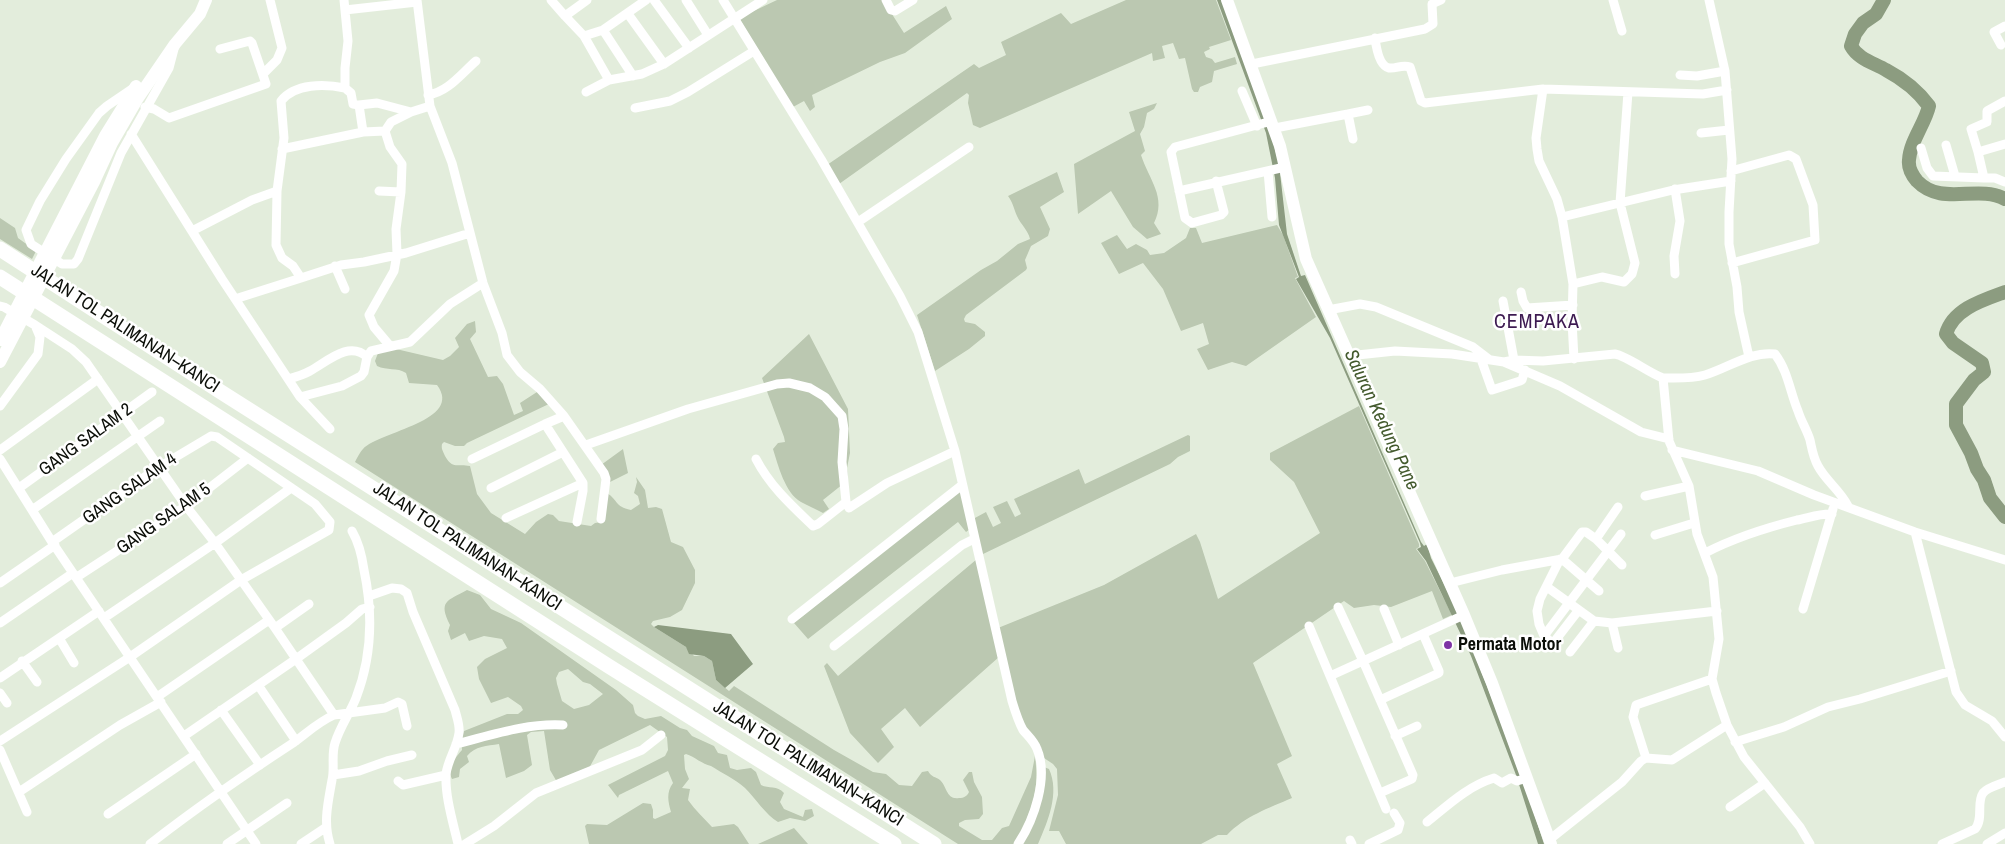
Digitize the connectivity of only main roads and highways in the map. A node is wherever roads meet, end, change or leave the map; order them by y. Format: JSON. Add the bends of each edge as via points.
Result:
{"nodes":[{"id":1,"x":205,"y":0,"type":"edge"},
{"id":2,"x":1227,"y":0,"type":"edge"},
{"id":3,"x":63,"y":228,"type":"junction"},
{"id":4,"x":0,"y":249,"type":"edge"},
{"id":5,"x":0,"y":276,"type":"edge"},
{"id":6,"x":3,"y":345,"type":"edge"},
{"id":7,"x":0,"y":362,"type":"edge"},
{"id":8,"x":598,"y":631,"type":"junction"},
{"id":9,"x":585,"y":651,"type":"junction"},
{"id":10,"x":1550,"y":842,"type":"edge"},
{"id":11,"x":894,"y":844,"type":"edge"},
{"id":12,"x":934,"y":844,"type":"edge"}],
"edges":[{"from":1,"to":3,"type":"main road","via":[[200,14],[138,98],[94,182]]},
{"from":1,"to":3,"type":"main road","via":[[182,23],[105,136]]},
{"from":2,"to":10,"type":"main road","via":[[1252,64],[1277,169],[1306,259],[1450,583],[1459,618]]},
{"from":3,"to":6,"type":"main road"},
{"from":4,"to":8,"type":"highway","name":"JALAN TOL PALIMANAN–KANCI"},
{"from":5,"to":9,"type":"highway","name":"JALAN TOL PALIMANAN–KANCI"},
{"from":6,"to":7,"type":"main road"},
{"from":8,"to":9,"type":"highway"},
{"from":8,"to":12,"type":"highway","name":"JALAN TOL PALIMANAN–KANCI"},
{"from":9,"to":11,"type":"highway","name":"JALAN TOL PALIMANAN–KANCI"}]}
